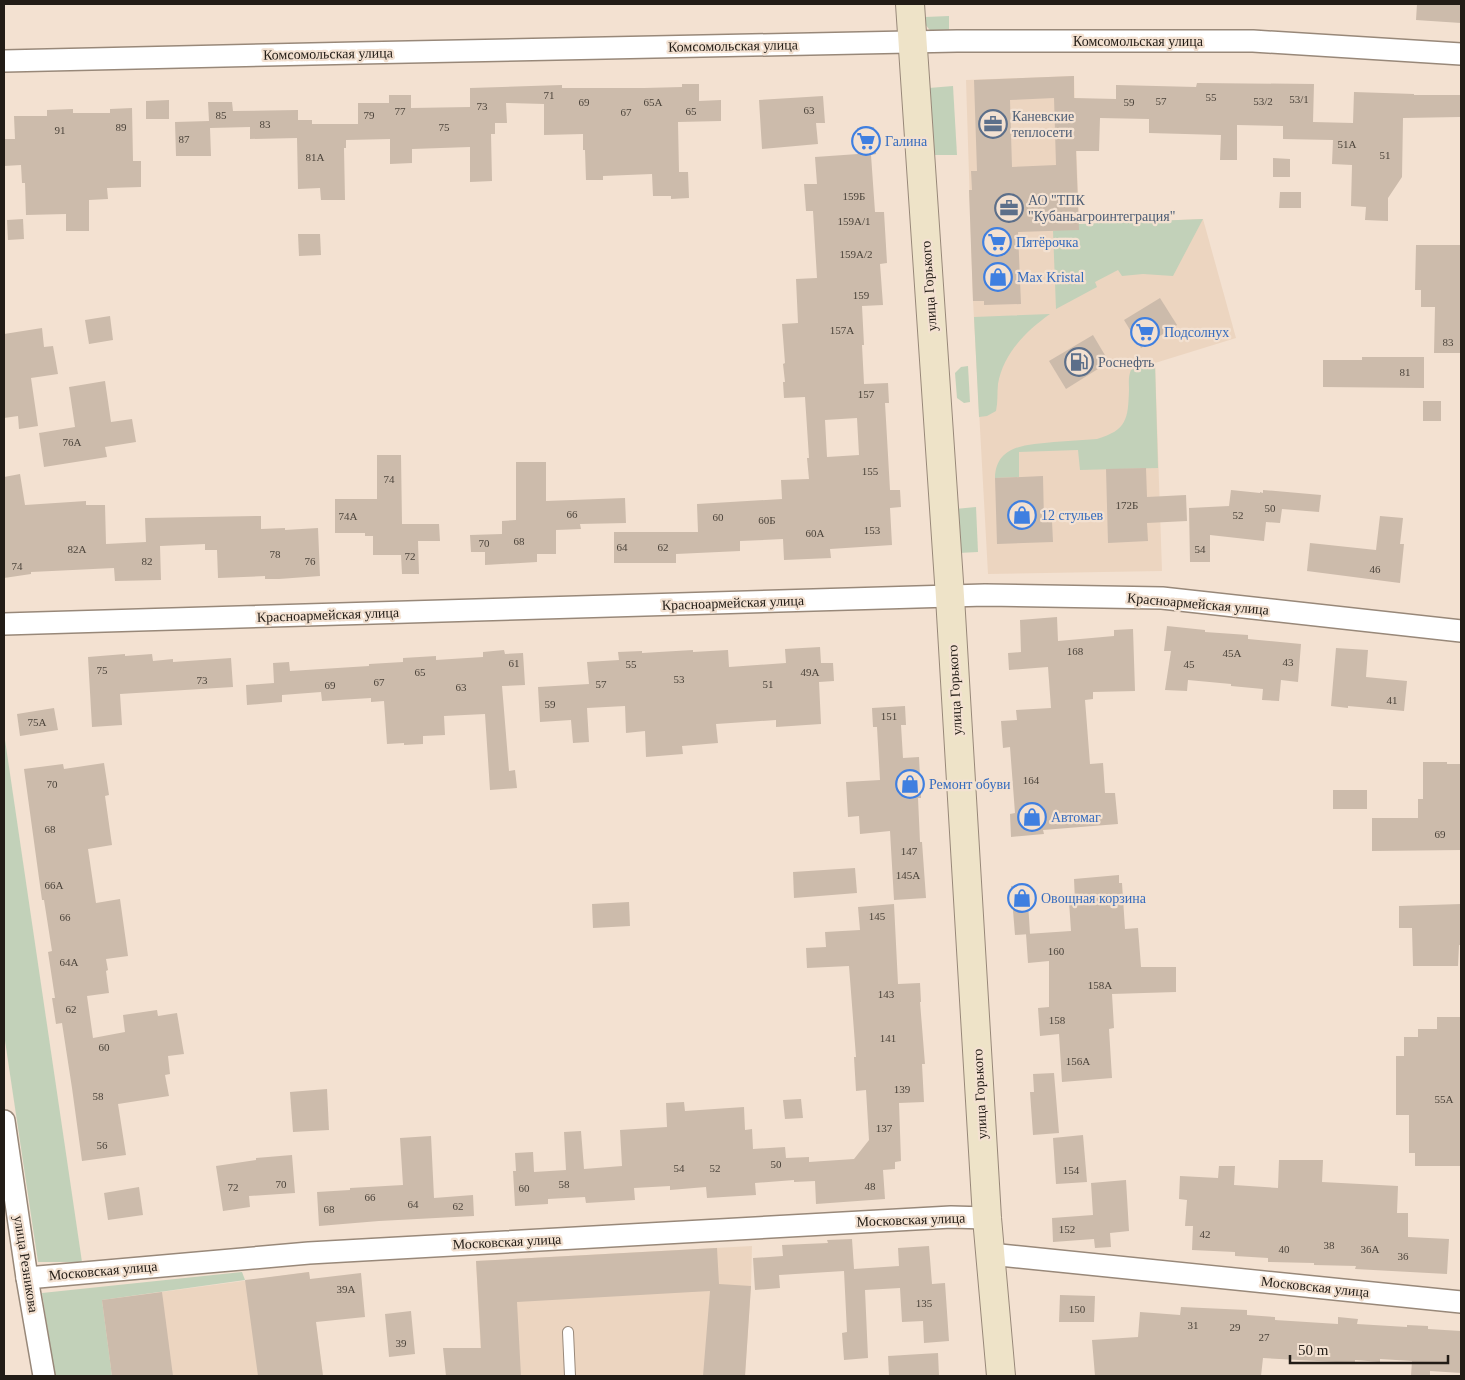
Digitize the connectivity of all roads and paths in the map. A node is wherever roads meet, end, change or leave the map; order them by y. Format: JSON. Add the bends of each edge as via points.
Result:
{"nodes":[{"id":1,"x":910,"y":4,"type":"edge"},
{"id":2,"x":912,"y":42,"type":"junction"},
{"id":3,"x":1461,"y":54,"type":"edge"},
{"id":4,"x":4,"y":61,"type":"edge"},
{"id":5,"x":950,"y":597,"type":"junction"},
{"id":6,"x":4,"y":624,"type":"edge"},
{"id":7,"x":1461,"y":631,"type":"edge"},
{"id":8,"x":4,"y":1121,"type":"edge"},
{"id":9,"x":11,"y":1211,"type":"edge"},
{"id":10,"x":987,"y":1218,"type":"junction"},
{"id":11,"x":990,"y":1254,"type":"junction"},
{"id":12,"x":27,"y":1278,"type":"junction"},
{"id":13,"x":1461,"y":1302,"type":"edge"},
{"id":14,"x":568,"y":1332,"type":"dead end"},
{"id":15,"x":44,"y":1376,"type":"edge"},
{"id":16,"x":570,"y":1376,"type":"edge"},
{"id":17,"x":1001,"y":1376,"type":"edge"}],
"edges":[{"from":1,"to":2,"type":"main road","name":"улица Горького"},
{"from":2,"to":3,"type":"street","name":"Комсомольская улица","via":[[1253,41]]},
{"from":2,"to":4,"type":"street","name":"Комсомольская улица"},
{"from":2,"to":5,"type":"main road","name":"улица Горького"},
{"from":5,"to":6,"type":"street","name":"Красноармейская улица"},
{"from":5,"to":7,"type":"street","name":"Красноармейская улица","via":[[1162,598]]},
{"from":5,"to":10,"type":"main road","name":"улица Горького"},
{"from":8,"to":9,"type":"street","name":"улица Резникова"},
{"from":9,"to":12,"type":"street","name":"улица Резникова"},
{"from":10,"to":11,"type":"main road","name":"улица Горького"},
{"from":10,"to":12,"type":"street","name":"Московская улица","via":[[942,1217],[309,1253]]},
{"from":11,"to":13,"type":"street","name":"Московская улица"},
{"from":11,"to":17,"type":"main road","name":"улица Горького"},
{"from":12,"to":15,"type":"street","name":"улица Резникова"},
{"from":14,"to":16,"type":"lane"}]}
